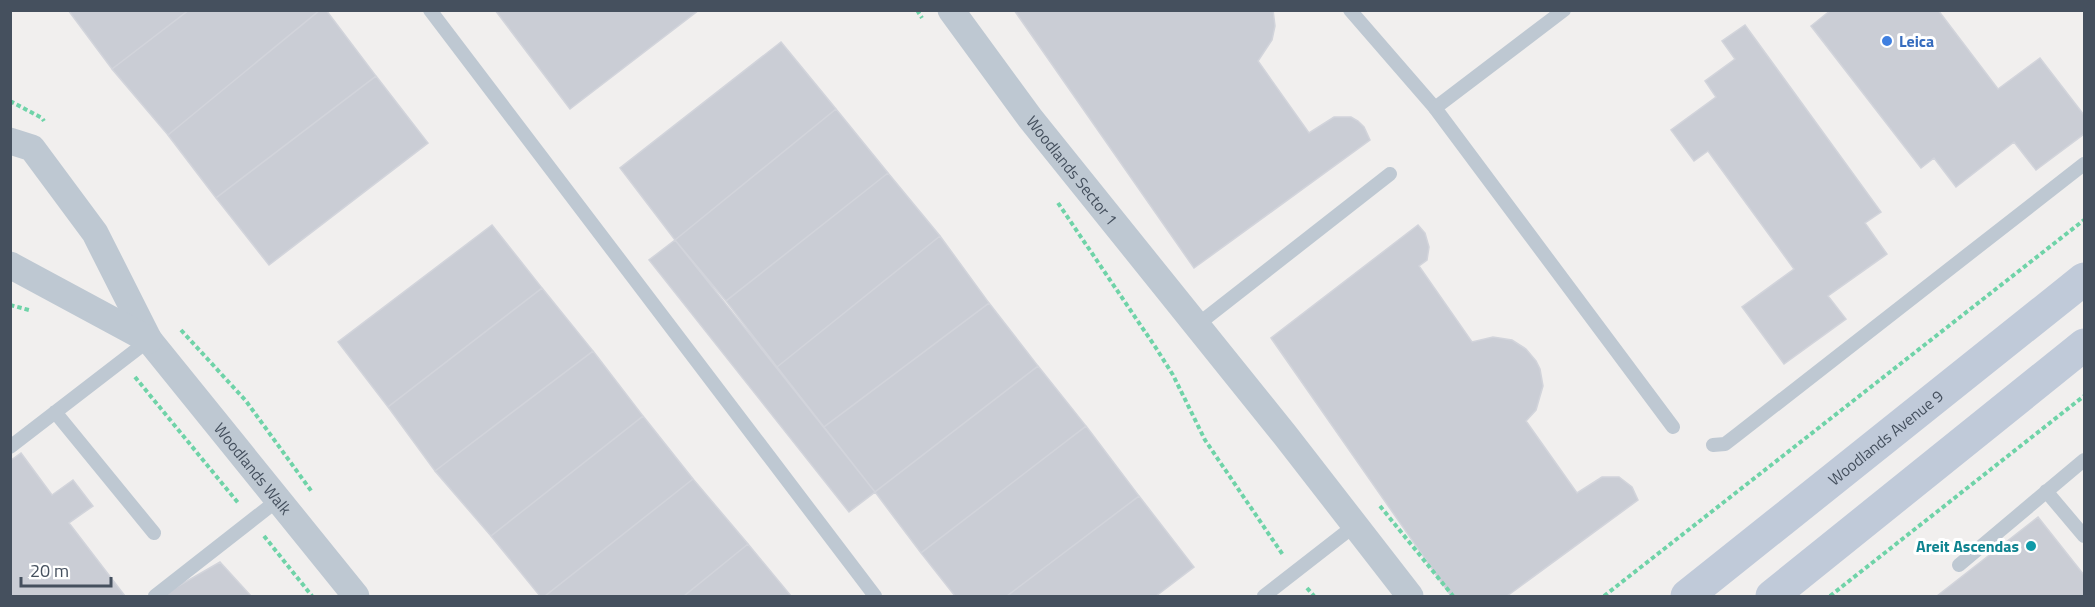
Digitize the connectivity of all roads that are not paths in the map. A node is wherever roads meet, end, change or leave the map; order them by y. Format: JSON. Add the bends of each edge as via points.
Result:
{"nodes":[{"id":1,"x":430,"y":10,"type":"edge"},
{"id":2,"x":951,"y":10,"type":"edge"},
{"id":3,"x":1350,"y":10,"type":"edge"},
{"id":4,"x":1564,"y":10,"type":"edge"},
{"id":5,"x":1435,"y":108,"type":"junction"},
{"id":6,"x":10,"y":141,"type":"edge"},
{"id":7,"x":2085,"y":164,"type":"edge"},
{"id":8,"x":1390,"y":174,"type":"dead end"},
{"id":9,"x":10,"y":265,"type":"edge"},
{"id":10,"x":2085,"y":279,"type":"edge"},
{"id":11,"x":1197,"y":325,"type":"junction"},
{"id":12,"x":148,"y":340,"type":"junction"},
{"id":13,"x":2085,"y":345,"type":"edge"},
{"id":14,"x":55,"y":412,"type":"junction"},
{"id":15,"x":1673,"y":428,"type":"dead end"},
{"id":16,"x":1713,"y":446,"type":"dead end"},
{"id":17,"x":10,"y":447,"type":"edge"},
{"id":18,"x":2085,"y":460,"type":"edge"},
{"id":19,"x":2046,"y":490,"type":"junction"},
{"id":20,"x":279,"y":499,"type":"junction"},
{"id":21,"x":1354,"y":526,"type":"junction"},
{"id":22,"x":154,"y":533,"type":"dead end"},
{"id":23,"x":2085,"y":537,"type":"edge"},
{"id":24,"x":1959,"y":565,"type":"dead end"},
{"id":25,"x":1268,"y":595,"type":"edge"},
{"id":26,"x":155,"y":597,"type":"edge"},
{"id":27,"x":356,"y":597,"type":"edge"},
{"id":28,"x":875,"y":597,"type":"edge"},
{"id":29,"x":1410,"y":597,"type":"edge"},
{"id":30,"x":1687,"y":597,"type":"edge"},
{"id":31,"x":1772,"y":597,"type":"edge"}],
"edges":[{"from":1,"to":28,"type":"lane"},
{"from":2,"to":11,"type":"street","name":"Woodlands Sector 1","via":[[1043,134]]},
{"from":3,"to":5,"type":"lane"},
{"from":4,"to":5,"type":"lane","bridge":true},
{"from":5,"to":15,"type":"lane","bridge":true},
{"from":6,"to":12,"type":"street","name":"Woodlands Walk","via":[[32,148],[95,233]]},
{"from":7,"to":16,"type":"lane","via":[[1725,444]]},
{"from":8,"to":11,"type":"lane"},
{"from":9,"to":12,"type":"street","name":"Woodlands Walk"},
{"from":10,"to":30,"type":"main road","name":"Woodlands Avenue 9"},
{"from":11,"to":21,"type":"street","name":"Woodlands Sector 1"},
{"from":12,"to":14,"type":"lane"},
{"from":12,"to":20,"type":"street","name":"Woodlands Walk"},
{"from":13,"to":31,"type":"main road"},
{"from":14,"to":17,"type":"lane"},
{"from":14,"to":22,"type":"lane"},
{"from":18,"to":19,"type":"lane"},
{"from":19,"to":23,"type":"lane"},
{"from":19,"to":24,"type":"lane"},
{"from":20,"to":26,"type":"lane"},
{"from":20,"to":27,"type":"street","name":"Woodlands Walk"},
{"from":21,"to":25,"type":"lane"},
{"from":21,"to":29,"type":"street","name":"Woodlands Sector 1"}]}
